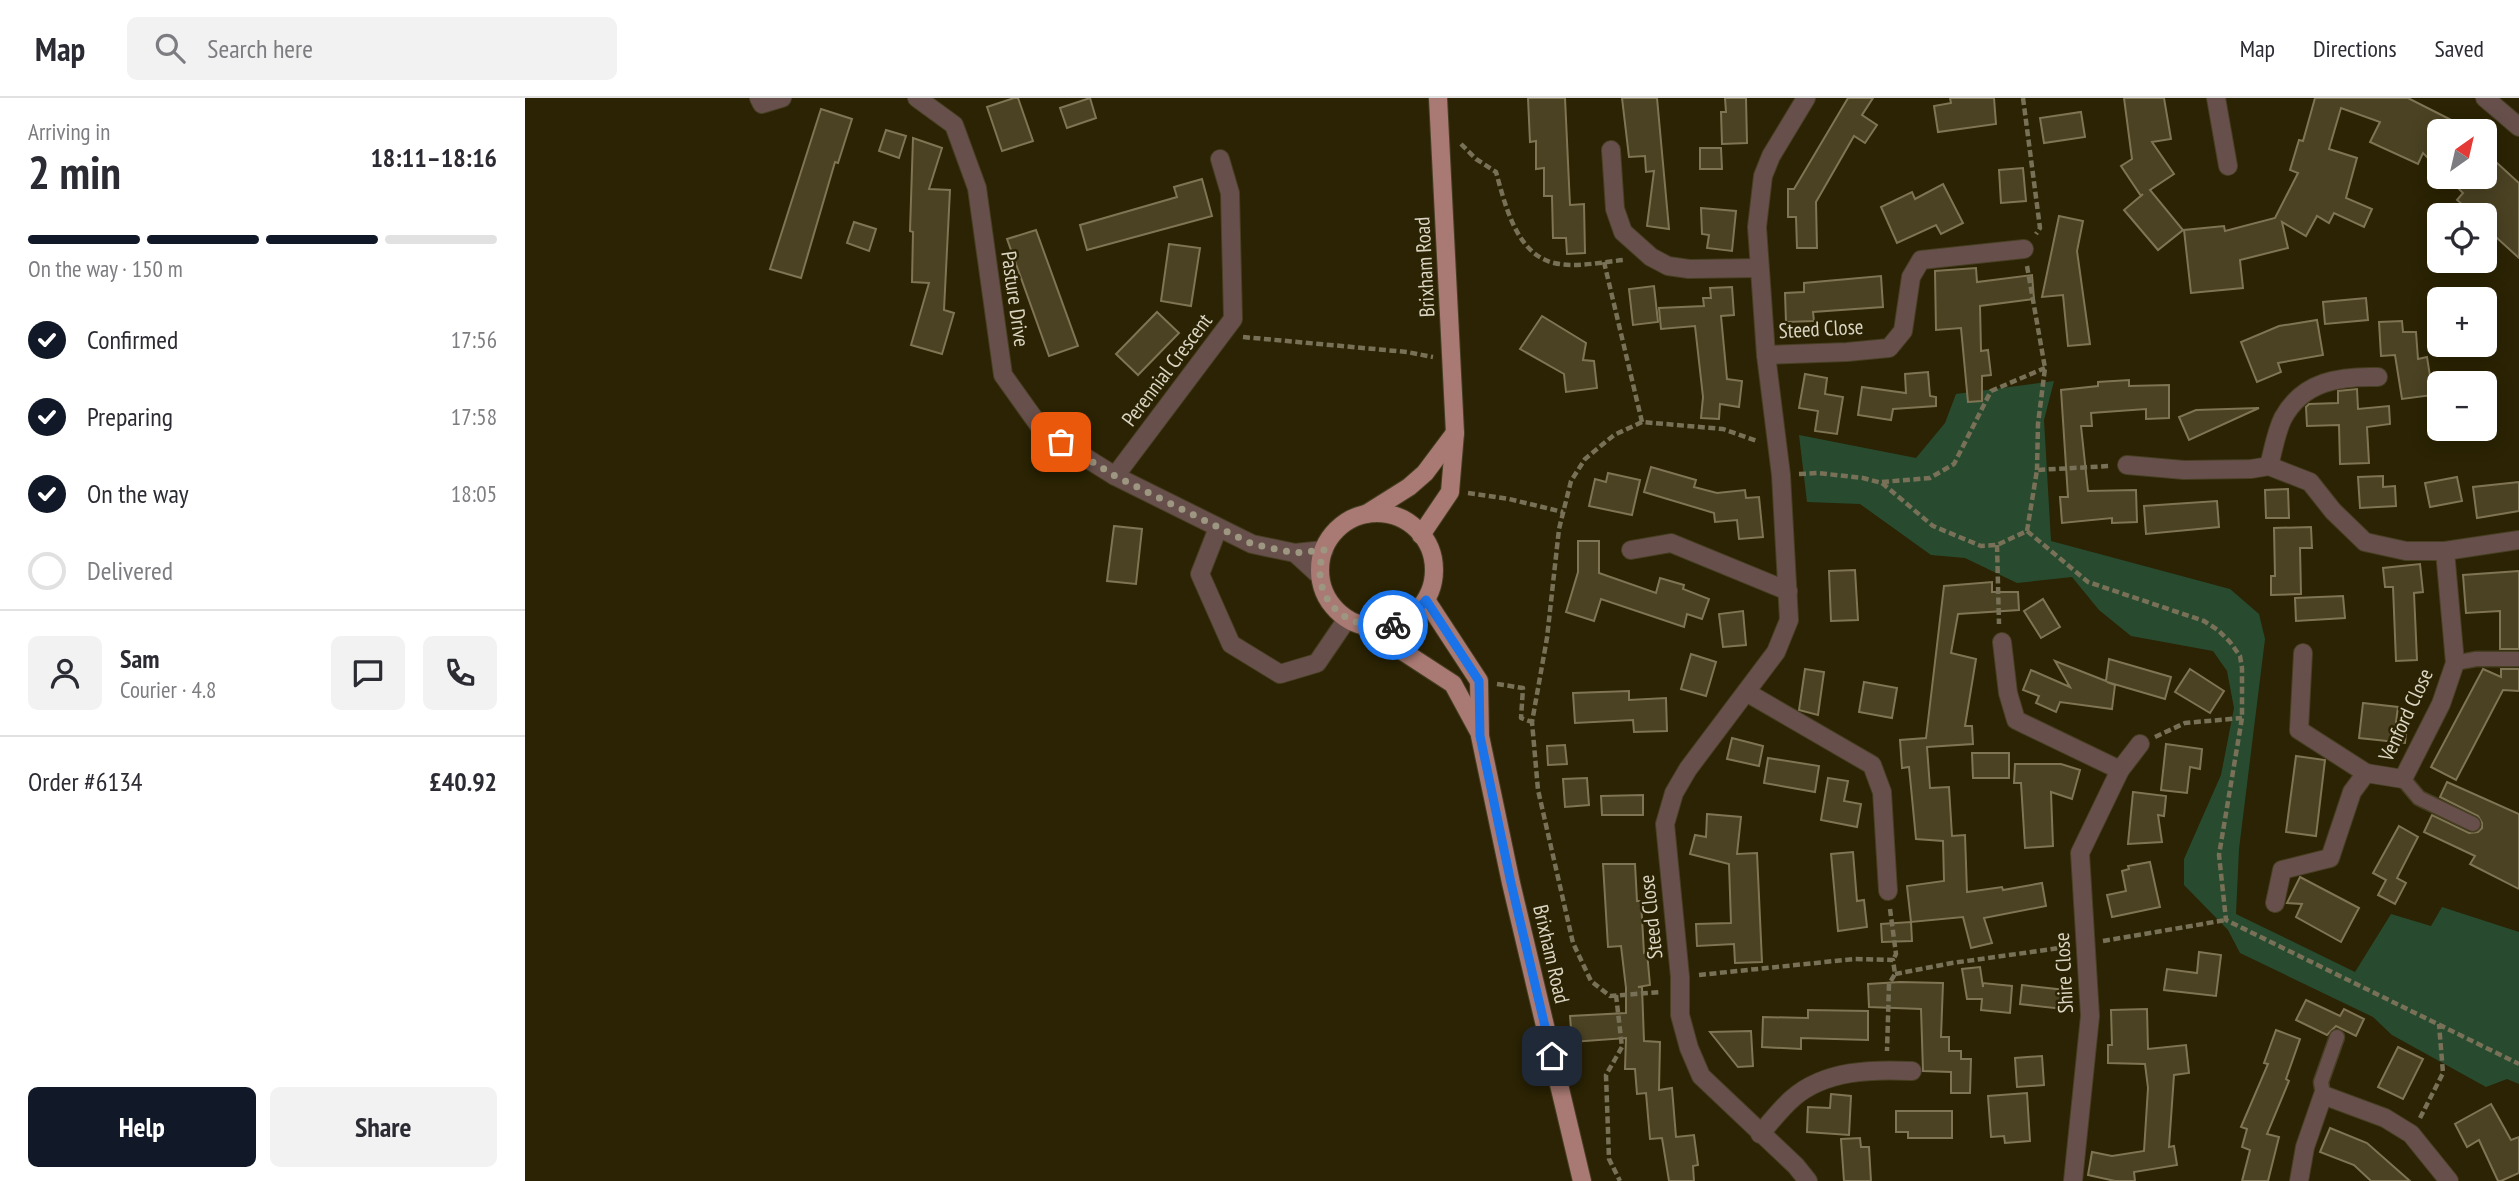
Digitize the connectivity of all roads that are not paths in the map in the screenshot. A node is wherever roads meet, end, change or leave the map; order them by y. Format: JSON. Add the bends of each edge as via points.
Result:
{"nodes":[{"id":1,"x":782,"y":98,"type":"edge"},
{"id":2,"x":917,"y":98,"type":"edge"},
{"id":3,"x":1438,"y":98,"type":"edge"},
{"id":4,"x":1806,"y":98,"type":"edge"},
{"id":5,"x":2216,"y":98,"type":"edge"},
{"id":6,"x":2486,"y":98,"type":"edge"},
{"id":7,"x":761,"y":101,"type":"edge"},
{"id":8,"x":2519,"y":127,"type":"edge"},
{"id":9,"x":1611,"y":150,"type":"dead end"},
{"id":10,"x":1220,"y":159,"type":"dead end"},
{"id":11,"x":2228,"y":166,"type":"dead end"},
{"id":12,"x":2024,"y":249,"type":"road end"},
{"id":13,"x":1759,"y":268,"type":"junction"},
{"id":14,"x":1766,"y":355,"type":"junction"},
{"id":15,"x":2378,"y":377,"type":"dead end"},
{"id":16,"x":1455,"y":433,"type":"junction"},
{"id":17,"x":2127,"y":465,"type":"road end"},
{"id":18,"x":2269,"y":466,"type":"junction"},
{"id":19,"x":1115,"y":476,"type":"junction"},
{"id":20,"x":1365,"y":514,"type":"junction"},
{"id":21,"x":1218,"y":528,"type":"junction"},
{"id":22,"x":1421,"y":534,"type":"junction"},
{"id":23,"x":2519,"y":540,"type":"edge"},
{"id":24,"x":1324,"y":550,"type":"junction"},
{"id":25,"x":1631,"y":550,"type":"dead end"},
{"id":26,"x":2445,"y":551,"type":"junction"},
{"id":27,"x":1295,"y":553,"type":"junction"},
{"id":28,"x":1320,"y":576,"type":"junction"},
{"id":29,"x":1788,"y":590,"type":"junction"},
{"id":30,"x":1426,"y":600,"type":"junction"},
{"id":31,"x":1347,"y":619,"type":"junction"},
{"id":32,"x":1364,"y":626,"type":"junction"},
{"id":33,"x":2002,"y":642,"type":"road end"},
{"id":34,"x":2303,"y":653,"type":"dead end"},
{"id":35,"x":2519,"y":659,"type":"edge"},
{"id":36,"x":2455,"y":663,"type":"junction"},
{"id":37,"x":1746,"y":692,"type":"junction"},
{"id":38,"x":1480,"y":736,"type":"junction"},
{"id":39,"x":2140,"y":744,"type":"road end"},
{"id":40,"x":2120,"y":770,"type":"junction"},
{"id":41,"x":2366,"y":773,"type":"junction"},
{"id":42,"x":2403,"y":779,"type":"junction"},
{"id":43,"x":2473,"y":824,"type":"dead end"},
{"id":44,"x":1888,"y":891,"type":"road end"},
{"id":45,"x":2276,"y":903,"type":"dead end"},
{"id":46,"x":2336,"y":1037,"type":"dead end"},
{"id":47,"x":1913,"y":1071,"type":"dead end"},
{"id":48,"x":2323,"y":1095,"type":"junction"},
{"id":49,"x":1760,"y":1133,"type":"junction"},
{"id":50,"x":1582,"y":1181,"type":"edge"},
{"id":51,"x":1808,"y":1181,"type":"edge"},
{"id":52,"x":2073,"y":1181,"type":"edge"},
{"id":53,"x":2299,"y":1181,"type":"edge"},
{"id":54,"x":2449,"y":1181,"type":"edge"}],
"edges":[{"from":1,"to":7,"type":"street"},
{"from":2,"to":19,"type":"street","name":"Pasture Drive","via":[[954,125],[977,188],[1003,374],[1043,431]]},
{"from":3,"to":16,"type":"main road","name":"Brixham Road"},
{"from":4,"to":13,"type":"street","name":"Steed Close","via":[[1763,176],[1757,227]]},
{"from":5,"to":11,"type":"street"},
{"from":6,"to":8,"type":"street"},
{"from":9,"to":13,"type":"street","via":[[1615,209],[1623,232],[1651,257],[1689,269]]},
{"from":10,"to":19,"type":"street","name":"Perennial Crescent","via":[[1230,194],[1233,319]]},
{"from":12,"to":14,"type":"street","name":"Steed Close","via":[[1921,260],[1911,277],[1903,331],[1889,348]]},
{"from":13,"to":14,"type":"street","name":"Steed Close"},
{"from":14,"to":29,"type":"street","name":"Steed Close","via":[[1781,475]]},
{"from":15,"to":18,"type":"street","via":[[2349,376],[2307,389],[2283,418]]},
{"from":16,"to":20,"type":"main road","via":[[1409,487]]},
{"from":16,"to":22,"type":"main road","name":"Brixham Road","via":[[1450,492]]},
{"from":17,"to":18,"type":"street","via":[[2184,470]]},
{"from":18,"to":26,"type":"street","via":[[2310,482],[2365,542],[2406,551]]},
{"from":19,"to":21,"type":"street","name":"Pasture Drive"},
{"from":20,"to":22,"type":"main road","via":[[1402,519]]},
{"from":20,"to":24,"type":"main road","via":[[1339,527]]},
{"from":21,"to":27,"type":"street","name":"Pasture Drive","via":[[1252,544]]},
{"from":21,"to":31,"type":"street","via":[[1201,574],[1231,644],[1280,674],[1317,663]]},
{"from":22,"to":30,"type":"main road","via":[[1434,567]]},
{"from":23,"to":26,"type":"street"},
{"from":24,"to":27,"type":"street"},
{"from":24,"to":28,"type":"main road"},
{"from":25,"to":29,"type":"street","via":[[1671,543]]},
{"from":26,"to":36,"type":"street","name":"Venford Close"},
{"from":27,"to":28,"type":"street"},
{"from":28,"to":31,"type":"main road","name":"Brixham Road","via":[[1327,598]]},
{"from":29,"to":37,"type":"street","name":"Steed Close","via":[[1789,620],[1776,652]]},
{"from":30,"to":32,"type":"main road","name":"Brixham Road","via":[[1417,611],[1392,625]]},
{"from":30,"to":38,"type":"main road","name":"Brixham Road","via":[[1479,681]]},
{"from":31,"to":32,"type":"main road","name":"Brixham Road"},
{"from":32,"to":38,"type":"main road","name":"Brixham Road","via":[[1453,684]]},
{"from":33,"to":40,"type":"street","via":[[2016,720]]},
{"from":34,"to":41,"type":"street","name":"Venford Close","via":[[2299,730]]},
{"from":35,"to":36,"type":"lane"},
{"from":36,"to":42,"type":"street","name":"Venford Close","via":[[2441,704]]},
{"from":37,"to":44,"type":"street","via":[[1872,765],[1882,792]]},
{"from":37,"to":49,"type":"street","name":"Steed Close","via":[[1688,769],[1674,793],[1665,824],[1680,1015],[1689,1048],[1701,1076]]},
{"from":38,"to":50,"type":"main road","name":"Brixham Road"},
{"from":39,"to":40,"type":"street","name":"Shire Close"},
{"from":40,"to":52,"type":"street","name":"Shire Close","via":[[2080,853],[2090,1016]]},
{"from":41,"to":42,"type":"street","name":"Venford Close"},
{"from":41,"to":45,"type":"street","name":"Venford Close","via":[[2352,792],[2330,858],[2282,870]]},
{"from":42,"to":43,"type":"lane","via":[[2419,798]]},
{"from":46,"to":48,"type":"lane","via":[[2321,1082]]},
{"from":47,"to":49,"type":"street","via":[[1857,1072],[1823,1080],[1795,1096]]},
{"from":48,"to":53,"type":"street"},
{"from":48,"to":54,"type":"street","via":[[2385,1118],[2411,1134]]},
{"from":49,"to":51,"type":"street","name":"Steed Close"}]}
